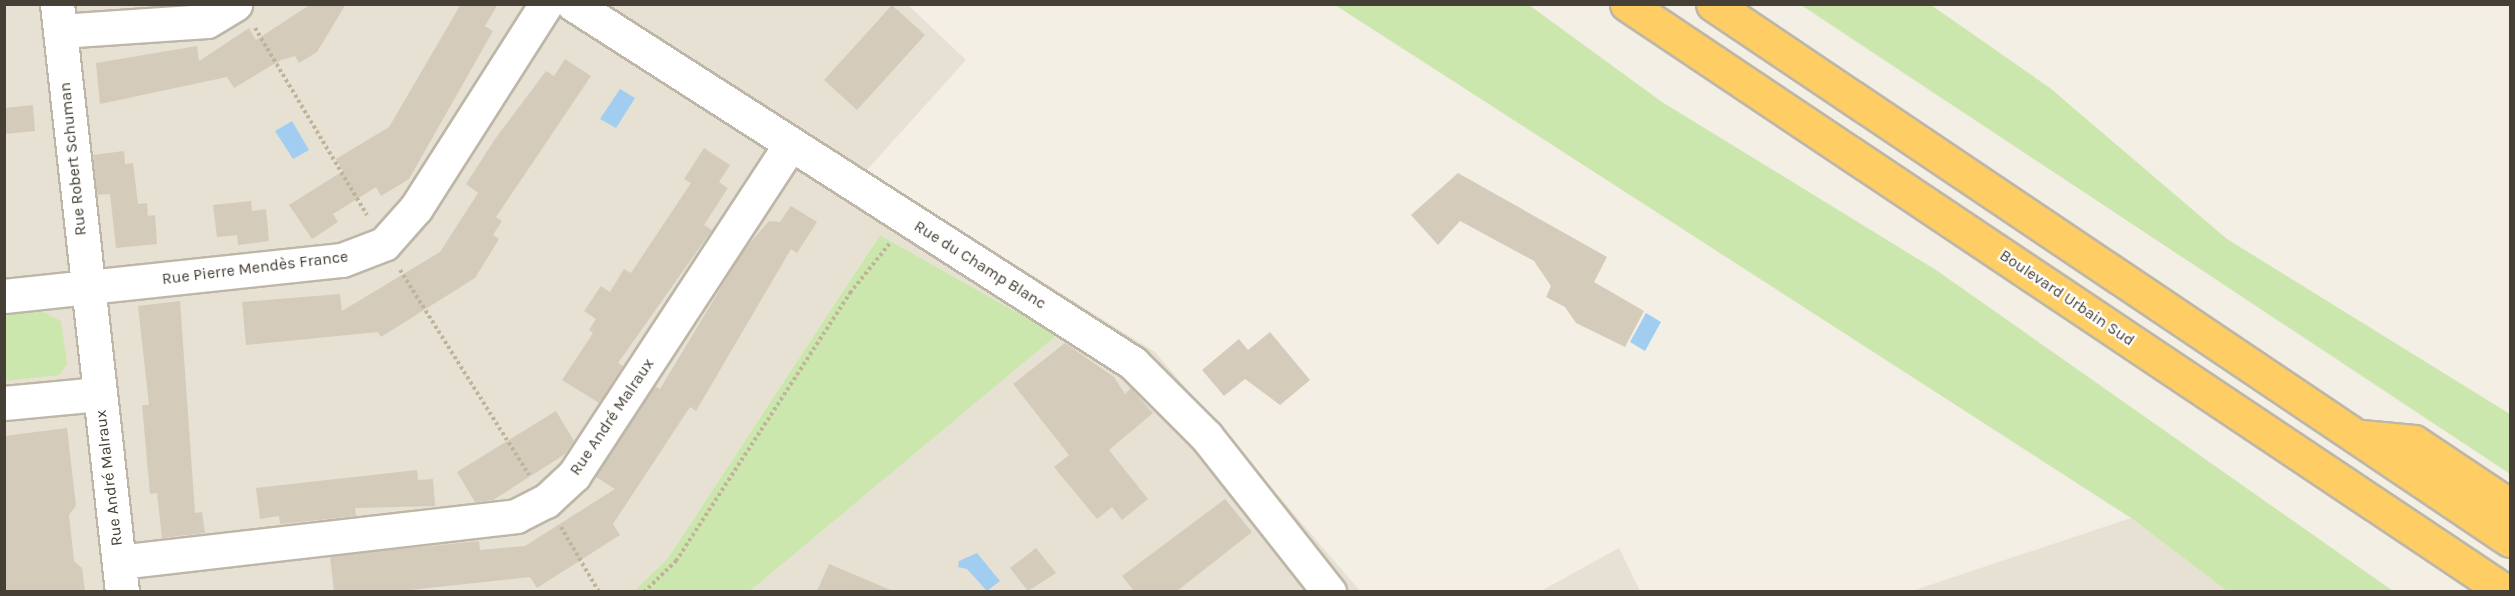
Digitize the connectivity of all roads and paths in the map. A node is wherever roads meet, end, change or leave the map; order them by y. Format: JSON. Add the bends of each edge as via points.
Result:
{"nodes":[{"id":1,"x":546,"y":4,"type":"edge"},
{"id":2,"x":573,"y":4,"type":"edge"},
{"id":3,"x":1627,"y":4,"type":"edge"},
{"id":4,"x":1713,"y":4,"type":"edge"},
{"id":5,"x":244,"y":14,"type":"edge"},
{"id":6,"x":58,"y":18,"type":"edge"},
{"id":7,"x":790,"y":145,"type":"junction"},
{"id":8,"x":909,"y":220,"type":"junction"},
{"id":9,"x":384,"y":244,"type":"junction"},
{"id":10,"x":87,"y":288,"type":"junction"},
{"id":11,"x":4,"y":297,"type":"edge"},
{"id":12,"x":99,"y":394,"type":"junction"},
{"id":13,"x":4,"y":403,"type":"edge"},
{"id":14,"x":2359,"y":437,"type":"junction"},
{"id":15,"x":546,"y":501,"type":"junction"},
{"id":16,"x":2511,"y":506,"type":"edge"},
{"id":17,"x":2511,"y":540,"type":"edge"},
{"id":18,"x":2460,"y":560,"type":"junction"},
{"id":19,"x":121,"y":577,"type":"edge"},
{"id":20,"x":599,"y":591,"type":"edge"},
{"id":21,"x":644,"y":591,"type":"edge"},
{"id":22,"x":1329,"y":591,"type":"edge"},
{"id":23,"x":2467,"y":591,"type":"edge"},
{"id":24,"x":2506,"y":591,"type":"edge"}],
"edges":[{"from":1,"to":9,"type":"street","name":"Rue Pierre Mendès France","via":[[416,208]]},
{"from":2,"to":7,"type":"street","name":"Rue du Champ Blanc"},
{"from":3,"to":18,"type":"highway","name":"Boulevard Urbain Sud"},
{"from":4,"to":14,"type":"highway"},
{"from":5,"to":6,"type":"street","name":"Rue Robert Schuman","via":[[207,21]]},
{"from":5,"to":9,"type":"path"},
{"from":6,"to":10,"type":"street","name":"Rue Robert Schuman"},
{"from":7,"to":8,"type":"street","name":"Rue du Champ Blanc"},
{"from":7,"to":15,"type":"street","name":"Rue André Malraux","via":[[574,475]]},
{"from":8,"to":21,"type":"path","via":[[850,293],[676,561]]},
{"from":8,"to":22,"type":"street","name":"Rue du Champ Blanc","via":[[1133,363],[1206,436]]},
{"from":9,"to":10,"type":"street","name":"Rue Pierre Mendès France","via":[[342,260]]},
{"from":9,"to":15,"type":"path"},
{"from":10,"to":11,"type":"street","name":"Rue Pierre Mendès France"},
{"from":10,"to":12,"type":"street"},
{"from":12,"to":13,"type":"street"},
{"from":12,"to":19,"type":"street","name":"Rue André Malraux"},
{"from":14,"to":16,"type":"highway","via":[[2414,442]]},
{"from":14,"to":17,"type":"highway"},
{"from":15,"to":19,"type":"street","name":"Rue André Malraux","via":[[516,516]]},
{"from":15,"to":20,"type":"path"},
{"from":18,"to":23,"type":"highway"},
{"from":18,"to":24,"type":"highway","name":"Boulevard Urbain Sud"}]}
